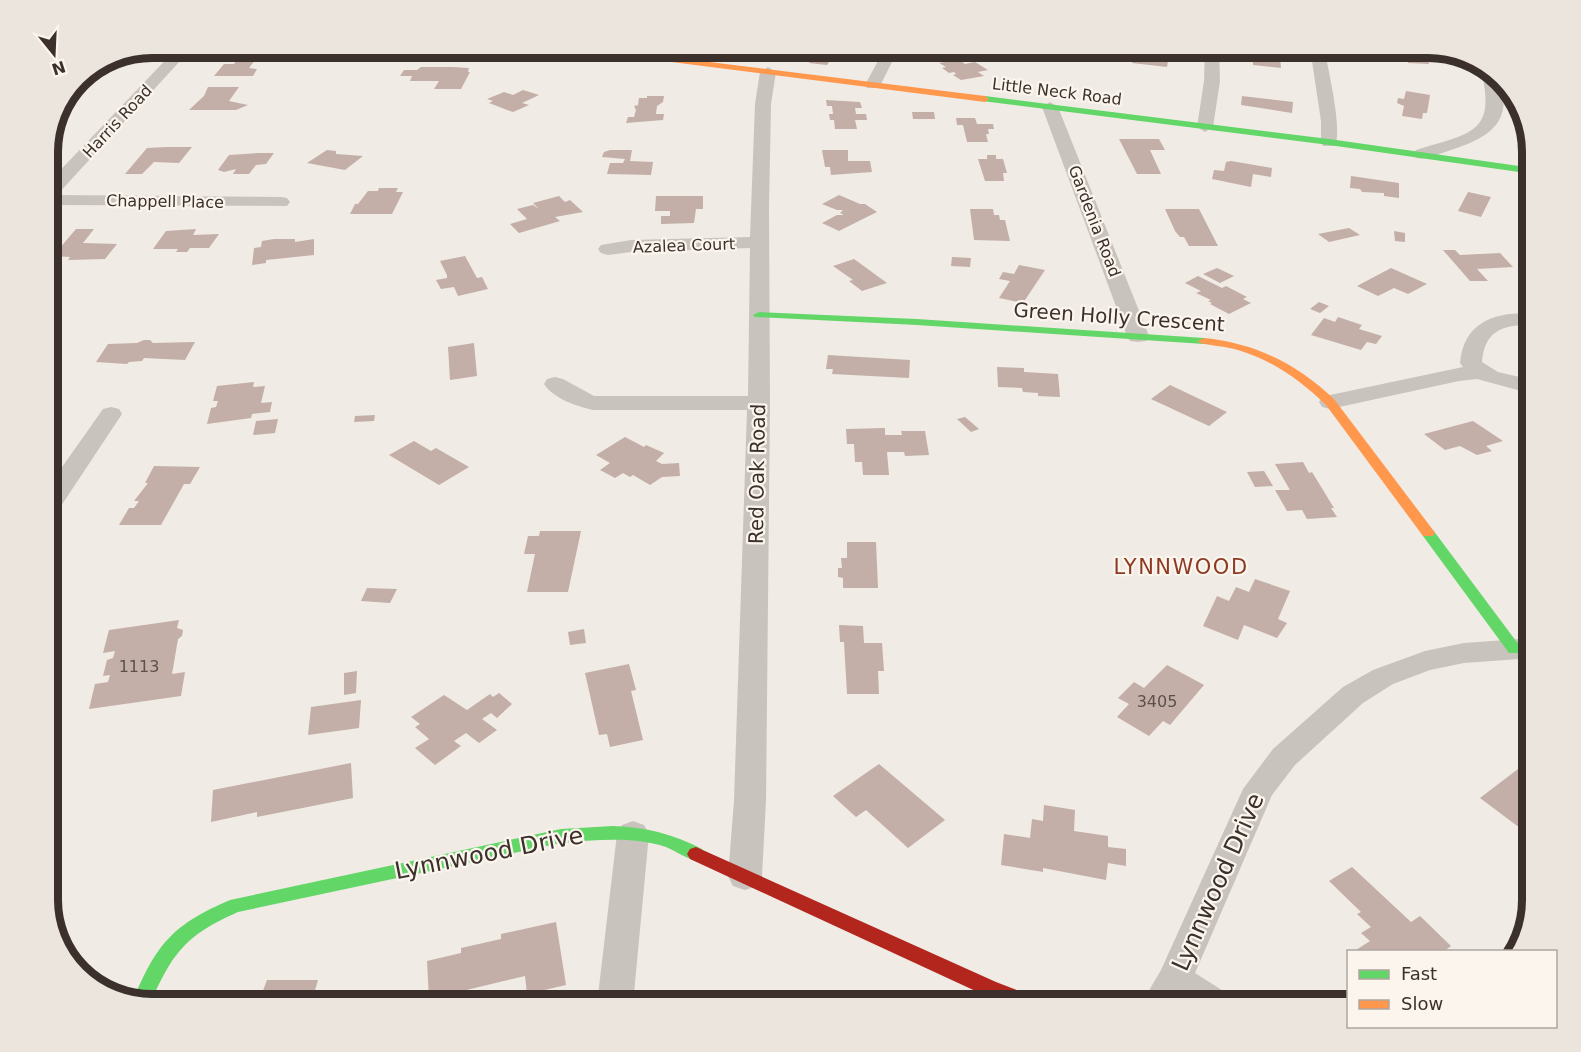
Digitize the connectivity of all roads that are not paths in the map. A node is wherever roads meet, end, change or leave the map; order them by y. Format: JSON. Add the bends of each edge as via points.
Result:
{"nodes":[{"id":1,"x":177,"y":58,"type":"edge"},
{"id":2,"x":657,"y":58,"type":"edge"},
{"id":3,"x":887,"y":58,"type":"edge"},
{"id":4,"x":1212,"y":58,"type":"edge"},
{"id":5,"x":1319,"y":58,"type":"edge"},
{"id":6,"x":768,"y":72,"type":"junction"},
{"id":7,"x":873,"y":85,"type":"junction"},
{"id":8,"x":1495,"y":86,"type":"edge"},
{"id":9,"x":1050,"y":107,"type":"junction"},
{"id":10,"x":1205,"y":127,"type":"junction"},
{"id":11,"x":1329,"y":142,"type":"junction"},
{"id":12,"x":1422,"y":154,"type":"junction"},
{"id":13,"x":1522,"y":169,"type":"edge"},
{"id":14,"x":59,"y":182,"type":"edge"},
{"id":15,"x":59,"y":200,"type":"edge"},
{"id":16,"x":281,"y":202,"type":"dead end"},
{"id":17,"x":760,"y":242,"type":"junction"},
{"id":18,"x":608,"y":249,"type":"dead end"},
{"id":19,"x":759,"y":315,"type":"junction"},
{"id":20,"x":1522,"y":319,"type":"edge"},
{"id":21,"x":1138,"y":336,"type":"junction"},
{"id":22,"x":1480,"y":372,"type":"junction"},
{"id":23,"x":555,"y":384,"type":"dead end"},
{"id":24,"x":1522,"y":384,"type":"edge"},
{"id":25,"x":1330,"y":402,"type":"junction"},
{"id":26,"x":759,"y":404,"type":"junction"},
{"id":27,"x":111,"y":414,"type":"dead end"},
{"id":28,"x":59,"y":490,"type":"edge"},
{"id":29,"x":1522,"y":648,"type":"edge"},
{"id":30,"x":1522,"y":649,"type":"edge"},
{"id":31,"x":633,"y":834,"type":"junction"},
{"id":32,"x":745,"y":876,"type":"junction"},
{"id":33,"x":1167,"y":991,"type":"edge"},
{"id":34,"x":145,"y":993,"type":"edge"},
{"id":35,"x":616,"y":994,"type":"edge"},
{"id":36,"x":1004,"y":994,"type":"edge"}],
"edges":[{"from":1,"to":14,"type":"street","name":"Harris Road"},
{"from":2,"to":6,"type":"street","name":"Little Neck Road"},
{"from":3,"to":7,"type":"street"},
{"from":4,"to":10,"type":"street"},
{"from":5,"to":11,"type":"street"},
{"from":6,"to":7,"type":"street","name":"Little Neck Road"},
{"from":6,"to":17,"type":"street","name":"Red Oak Road","via":[[763,104]]},
{"from":7,"to":9,"type":"street","name":"Little Neck Road"},
{"from":8,"to":12,"type":"street","via":[[1498,102],[1493,120],[1475,135]]},
{"from":9,"to":10,"type":"street","name":"Little Neck Road"},
{"from":9,"to":21,"type":"street","name":"Gardenia Road"},
{"from":10,"to":11,"type":"street","name":"Little Neck Road"},
{"from":11,"to":12,"type":"street","name":"Little Neck Road"},
{"from":12,"to":13,"type":"street","name":"Little Neck Road"},
{"from":15,"to":16,"type":"street","name":"Chappell Place"},
{"from":17,"to":18,"type":"street","name":"Azalea Court"},
{"from":17,"to":19,"type":"street","name":"Red Oak Road"},
{"from":19,"to":21,"type":"street","name":"Green Holly Crescent"},
{"from":19,"to":26,"type":"street","name":"Red Oak Road"},
{"from":20,"to":22,"type":"street","via":[[1502,320],[1482,331],[1471,354],[1471,363]]},
{"from":21,"to":25,"type":"street","name":"Green Holly Crescent","via":[[1209,341],[1251,350],[1304,376]]},
{"from":22,"to":24,"type":"street"},
{"from":22,"to":25,"type":"street"},
{"from":23,"to":26,"type":"street","via":[[569,395],[593,403]]},
{"from":25,"to":29,"type":"street","name":"Green Holly Crescent"},
{"from":26,"to":32,"type":"street","name":"Red Oak Road"},
{"from":27,"to":28,"type":"street"},
{"from":30,"to":33,"type":"street","name":"Lynnwood Drive","via":[[1464,653],[1425,661],[1383,677],[1353,695],[1284,757],[1259,789]]},
{"from":31,"to":32,"type":"street","name":"Lynnwood Drive","via":[[665,840]]},
{"from":31,"to":34,"type":"street","name":"Lynnwood Drive","via":[[561,836],[236,905],[199,922],[177,941],[159,963]]},
{"from":31,"to":35,"type":"street"},
{"from":32,"to":36,"type":"street","name":"Lynnwood Drive"}]}
